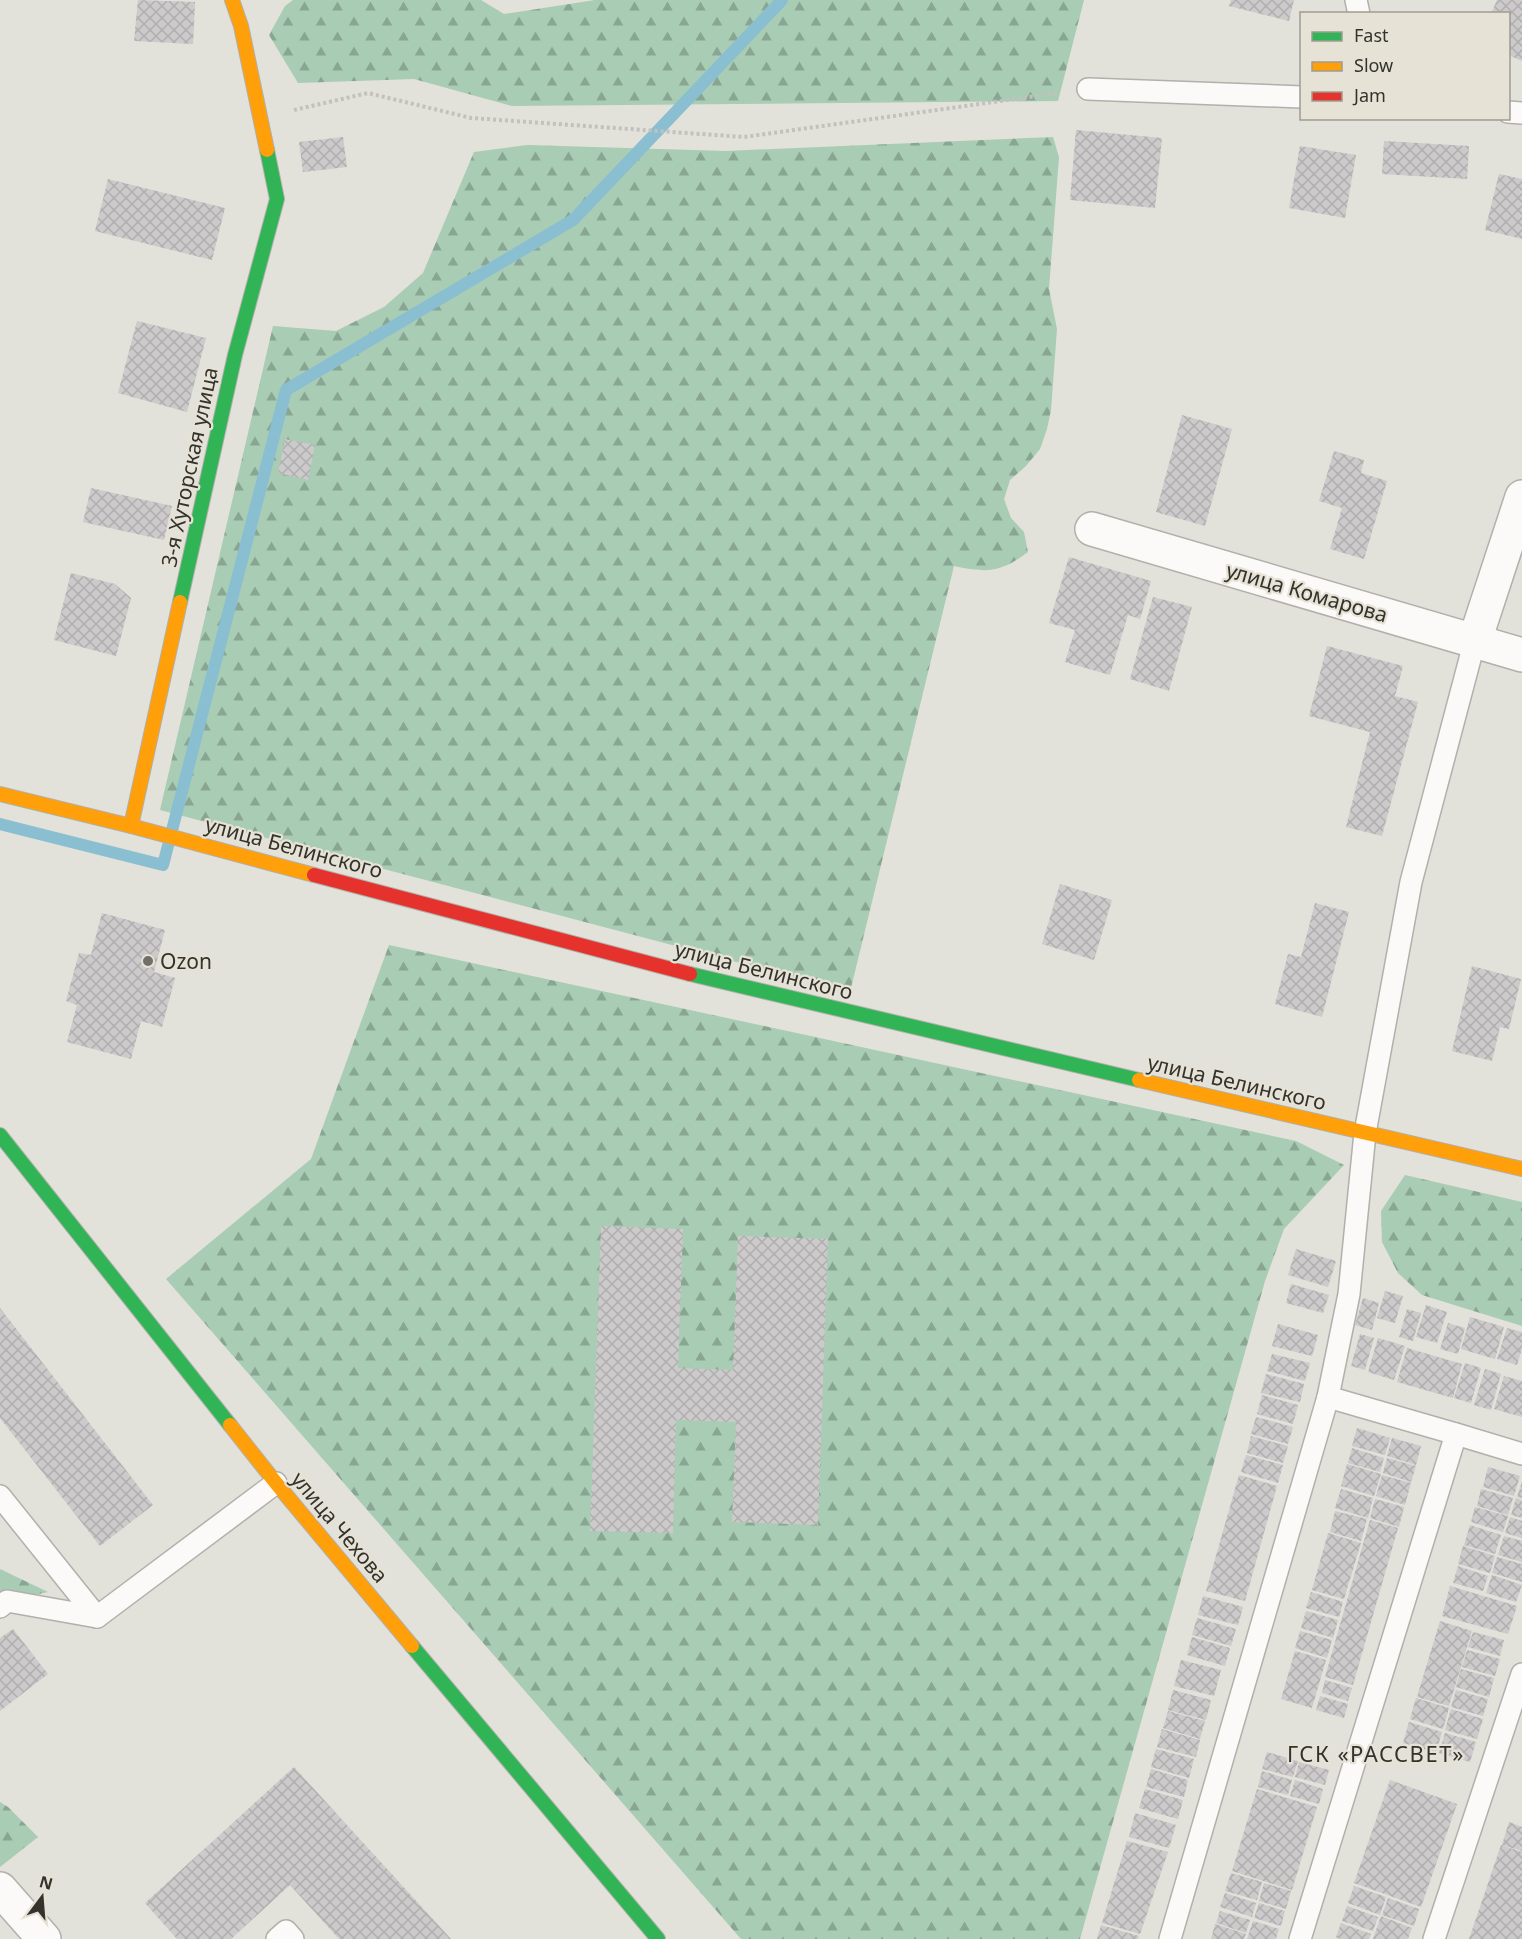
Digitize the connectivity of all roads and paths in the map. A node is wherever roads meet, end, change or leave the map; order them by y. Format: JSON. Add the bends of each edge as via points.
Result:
{"nodes":[{"id":1,"x":232,"y":0,"type":"edge"},
{"id":2,"x":1088,"y":89,"type":"joint"},
{"id":3,"x":1300,"y":97,"type":"edge"},
{"id":4,"x":262,"y":118,"type":"junction"},
{"id":5,"x":1522,"y":497,"type":"edge"},
{"id":6,"x":1092,"y":530,"type":"dead end"},
{"id":7,"x":1475,"y":640,"type":"junction"},
{"id":8,"x":1522,"y":655,"type":"edge"},
{"id":9,"x":0,"y":794,"type":"edge"},
{"id":10,"x":131,"y":826,"type":"junction"},
{"id":11,"x":1365,"y":1133,"type":"junction"},
{"id":12,"x":0,"y":1135,"type":"edge"},
{"id":13,"x":1522,"y":1169,"type":"edge"},
{"id":14,"x":1328,"y":1397,"type":"junction"},
{"id":15,"x":1456,"y":1434,"type":"junction"},
{"id":16,"x":1522,"y":1454,"type":"edge"},
{"id":17,"x":276,"y":1483,"type":"junction"},
{"id":18,"x":0,"y":1496,"type":"edge"},
{"id":19,"x":0,"y":1607,"type":"edge"},
{"id":20,"x":96,"y":1617,"type":"junction"},
{"id":21,"x":1522,"y":1674,"type":"edge"},
{"id":22,"x":0,"y":1889,"type":"edge"},
{"id":23,"x":44,"y":1939,"type":"edge"},
{"id":24,"x":277,"y":1939,"type":"edge"},
{"id":25,"x":293,"y":1939,"type":"edge"},
{"id":26,"x":658,"y":1939,"type":"edge"},
{"id":27,"x":1170,"y":1939,"type":"edge"},
{"id":28,"x":1300,"y":1939,"type":"edge"},
{"id":29,"x":1434,"y":1939,"type":"edge"}],
"edges":[{"from":1,"to":4,"type":"street","name":"3-я Хуторская улица"},
{"from":2,"to":3,"type":"lane"},
{"from":2,"to":4,"type":"path","via":[[744,136],[471,118],[368,93]]},
{"from":4,"to":10,"type":"street","name":"3-я Хуторская улица","via":[[277,199],[235,355]]},
{"from":5,"to":7,"type":"street"},
{"from":6,"to":7,"type":"street","name":"улица Комарова"},
{"from":7,"to":8,"type":"street","name":"улица Комарова"},
{"from":7,"to":11,"type":"lane","via":[[1411,882]]},
{"from":9,"to":10,"type":"street","name":"улица Белинского"},
{"from":10,"to":11,"type":"street","name":"улица Белинского","via":[[711,980]]},
{"from":11,"to":13,"type":"street","name":"улица Белинского"},
{"from":11,"to":14,"type":"lane","via":[[1349,1294]]},
{"from":12,"to":17,"type":"street","name":"улица Чехова"},
{"from":14,"to":15,"type":"lane"},
{"from":14,"to":27,"type":"lane"},
{"from":15,"to":16,"type":"lane"},
{"from":15,"to":28,"type":"lane"},
{"from":17,"to":20,"type":"lane"},
{"from":17,"to":26,"type":"street","name":"улица Чехова"},
{"from":18,"to":20,"type":"lane"},
{"from":19,"to":20,"type":"lane","via":[[8,1601]]},
{"from":21,"to":29,"type":"lane"},
{"from":22,"to":23,"type":"street"},
{"from":24,"to":25,"type":"lane","via":[[286,1931]]}]}
